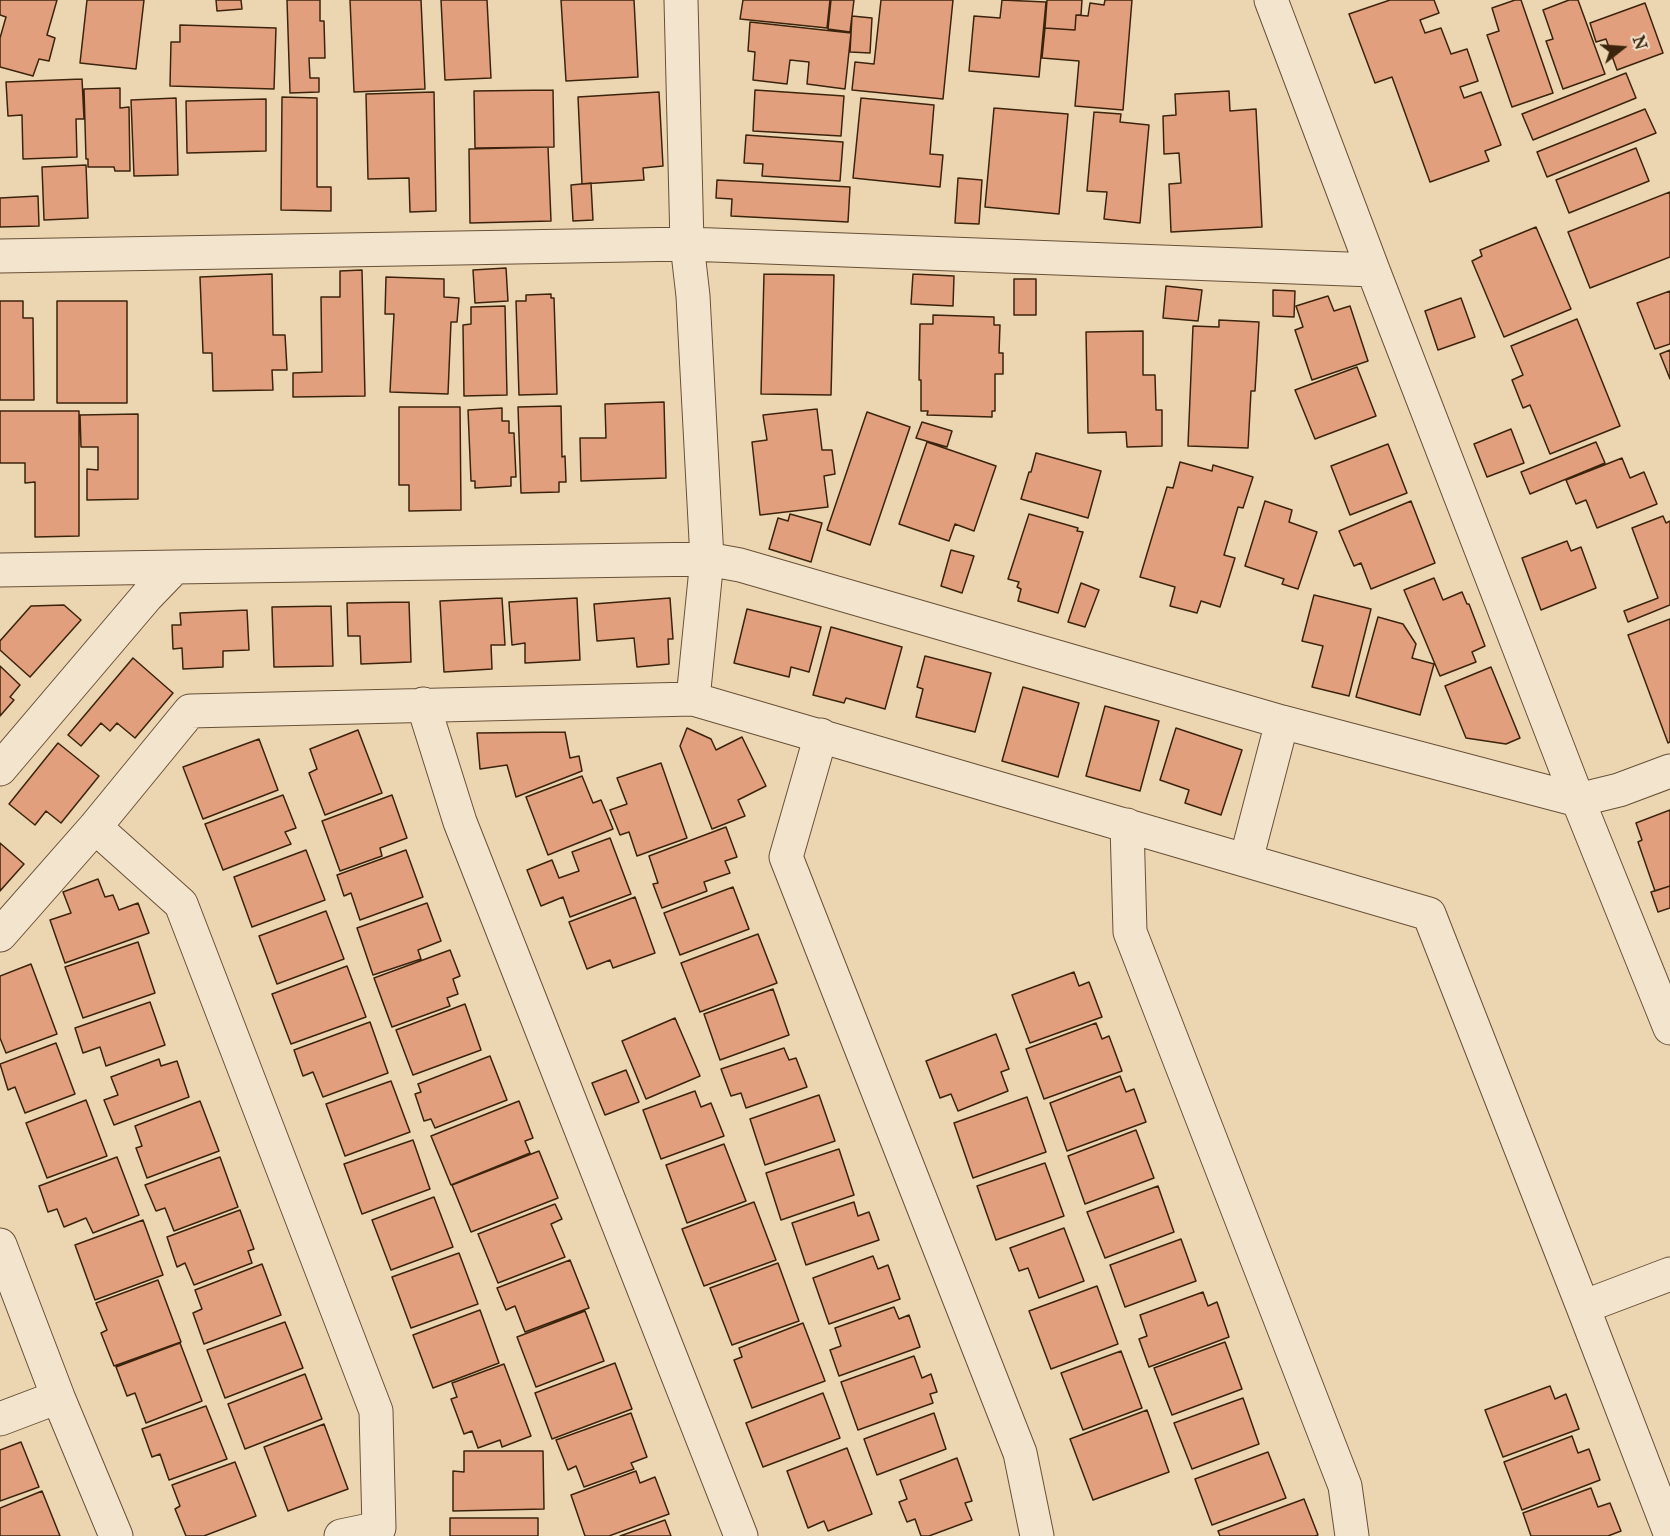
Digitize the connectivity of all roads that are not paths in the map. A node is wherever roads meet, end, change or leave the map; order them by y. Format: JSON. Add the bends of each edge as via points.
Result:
{"nodes":[{"id":1,"x":681,"y":0,"type":"edge"},
{"id":2,"x":1271,"y":0,"type":"edge"},
{"id":3,"x":687,"y":244,"type":"junction"},
{"id":4,"x":0,"y":256,"type":"edge"},
{"id":5,"x":1373,"y":270,"type":"junction"},
{"id":6,"x":707,"y":559,"type":"junction"},
{"id":7,"x":175,"y":567,"type":"junction"},
{"id":8,"x":0,"y":570,"type":"edge"},
{"id":9,"x":693,"y":699,"type":"junction"},
{"id":10,"x":423,"y":704,"type":"junction"},
{"id":11,"x":1282,"y":722,"type":"junction"},
{"id":12,"x":821,"y":735,"type":"junction"},
{"id":13,"x":0,"y":769,"type":"edge"},
{"id":14,"x":1670,"y":771,"type":"edge"},
{"id":15,"x":1578,"y":800,"type":"junction"},
{"id":16,"x":1127,"y":825,"type":"junction"},
{"id":17,"x":95,"y":827,"type":"junction"},
{"id":18,"x":1246,"y":860,"type":"junction"},
{"id":19,"x":0,"y":935,"type":"edge"},
{"id":20,"x":1670,"y":1028,"type":"edge"},
{"id":21,"x":0,"y":1245,"type":"edge"},
{"id":22,"x":1670,"y":1274,"type":"edge"},
{"id":23,"x":1583,"y":1307,"type":"junction"},
{"id":24,"x":58,"y":1397,"type":"junction"},
{"id":25,"x":0,"y":1419,"type":"edge"},
{"id":26,"x":380,"y":1532,"type":"edge"},
{"id":27,"x":1670,"y":1533,"type":"edge"},
{"id":28,"x":116,"y":1536,"type":"edge"},
{"id":29,"x":341,"y":1536,"type":"edge"},
{"id":30,"x":741,"y":1536,"type":"edge"},
{"id":31,"x":1037,"y":1536,"type":"edge"},
{"id":32,"x":1352,"y":1536,"type":"edge"}],
"edges":[{"from":1,"to":3,"type":"street"},
{"from":2,"to":5,"type":"street"},
{"from":3,"to":4,"type":"street"},
{"from":3,"to":5,"type":"street"},
{"from":3,"to":6,"type":"street"},
{"from":5,"to":15,"type":"street"},
{"from":6,"to":7,"type":"street"},
{"from":6,"to":9,"type":"street"},
{"from":6,"to":11,"type":"street","via":[[740,565]]},
{"from":7,"to":8,"type":"street"},
{"from":7,"to":13,"type":"street"},
{"from":9,"to":10,"type":"street"},
{"from":9,"to":12,"type":"street"},
{"from":10,"to":17,"type":"street","via":[[190,711]]},
{"from":10,"to":30,"type":"street","via":[[460,822]]},
{"from":11,"to":15,"type":"street"},
{"from":11,"to":18,"type":"street"},
{"from":12,"to":16,"type":"street"},
{"from":12,"to":31,"type":"street","via":[[786,857],[1020,1453]]},
{"from":14,"to":15,"type":"street"},
{"from":15,"to":20,"type":"street"},
{"from":16,"to":18,"type":"street"},
{"from":16,"to":32,"type":"street","via":[[1130,932],[1345,1486]]},
{"from":17,"to":19,"type":"street"},
{"from":17,"to":26,"type":"street","via":[[181,904],[376,1411]]},
{"from":18,"to":23,"type":"street","via":[[1429,914]]},
{"from":21,"to":24,"type":"street"},
{"from":22,"to":23,"type":"street"},
{"from":23,"to":27,"type":"street"},
{"from":24,"to":25,"type":"street"},
{"from":24,"to":28,"type":"street"},
{"from":26,"to":29,"type":"street"}]}
